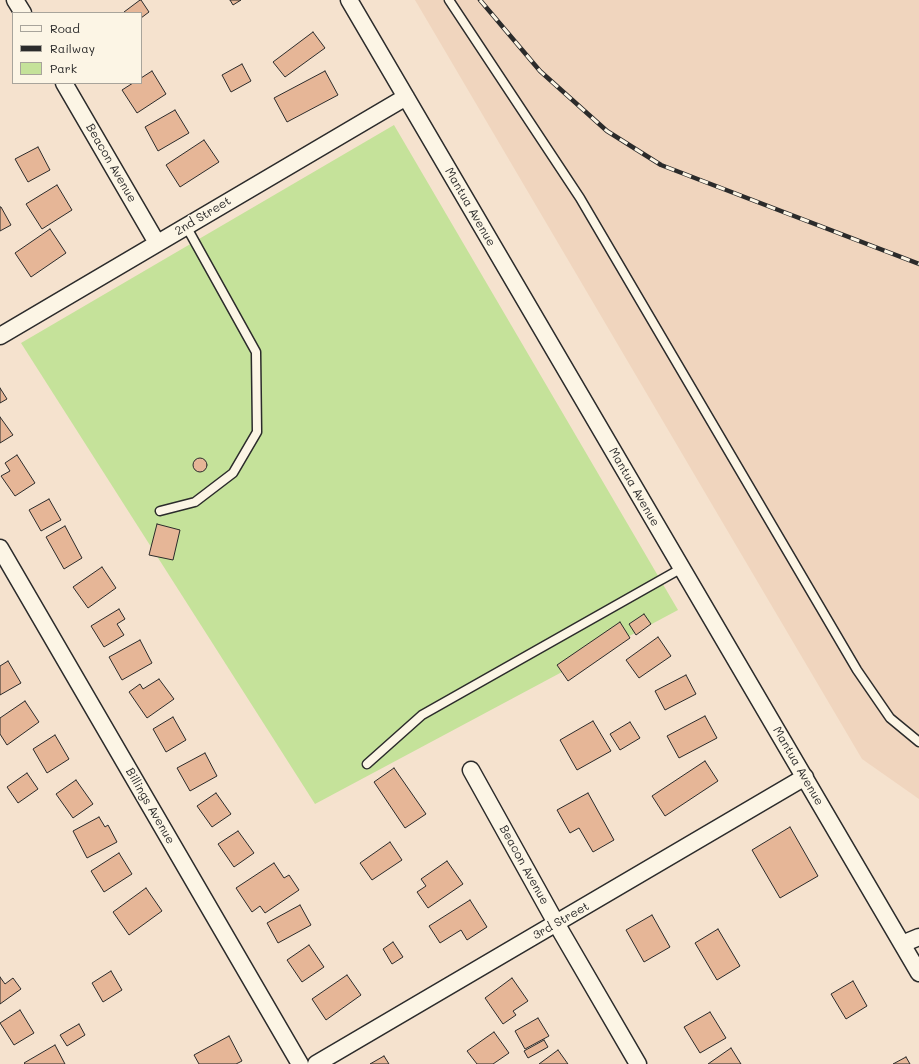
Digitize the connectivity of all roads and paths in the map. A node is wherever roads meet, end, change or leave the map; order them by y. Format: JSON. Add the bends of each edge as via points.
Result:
{"nodes":[{"id":1,"x":15,"y":0,"type":"edge"},
{"id":2,"x":349,"y":0,"type":"edge"},
{"id":3,"x":448,"y":0,"type":"edge"},
{"id":4,"x":22,"y":12,"type":"edge"},
{"id":5,"x":65,"y":84,"type":"edge"},
{"id":6,"x":406,"y":97,"type":"junction"},
{"id":7,"x":186,"y":226,"type":"junction"},
{"id":8,"x":158,"y":243,"type":"junction"},
{"id":9,"x":0,"y":336,"type":"edge"},
{"id":10,"x":160,"y":511,"type":"dead end"},
{"id":11,"x":0,"y":548,"type":"edge"},
{"id":12,"x":682,"y":568,"type":"junction"},
{"id":13,"x":919,"y":742,"type":"edge"},
{"id":14,"x":368,"y":764,"type":"dead end"},
{"id":15,"x":471,"y":770,"type":"dead end"},
{"id":16,"x":805,"y":777,"type":"junction"},
{"id":17,"x":556,"y":924,"type":"junction"},
{"id":18,"x":919,"y":937,"type":"edge"},
{"id":19,"x":902,"y":944,"type":"junction"},
{"id":20,"x":919,"y":973,"type":"edge"},
{"id":21,"x":300,"y":1064,"type":"edge"},
{"id":22,"x":316,"y":1064,"type":"edge"},
{"id":23,"x":638,"y":1064,"type":"edge"}],
"edges":[{"from":1,"to":4,"type":"street"},
{"from":2,"to":6,"type":"street","name":"Mantua Avenue"},
{"from":3,"to":13,"type":"lane","via":[[580,198],[857,670],[890,718]]},
{"from":5,"to":8,"type":"street","name":"Beacon Avenue"},
{"from":6,"to":7,"type":"street","name":"2nd Street"},
{"from":6,"to":12,"type":"street","name":"Mantua Avenue"},
{"from":7,"to":8,"type":"street","name":"2nd Street"},
{"from":7,"to":10,"type":"lane","via":[[256,352],[257,432],[233,473],[195,502]]},
{"from":8,"to":9,"type":"street","name":"2nd Street"},
{"from":11,"to":21,"type":"street","name":"Billings Avenue"},
{"from":12,"to":14,"type":"lane","via":[[422,715]]},
{"from":12,"to":16,"type":"street","name":"Mantua Avenue"},
{"from":15,"to":17,"type":"street","name":"Beacon Avenue"},
{"from":16,"to":17,"type":"street","name":"3rd Street"},
{"from":16,"to":19,"type":"street","name":"Mantua Avenue"},
{"from":17,"to":22,"type":"street","name":"3rd Street"},
{"from":17,"to":23,"type":"street","name":"Beacon Avenue"},
{"from":18,"to":19,"type":"street"},
{"from":19,"to":20,"type":"street","name":"Mantua Avenue"}]}
